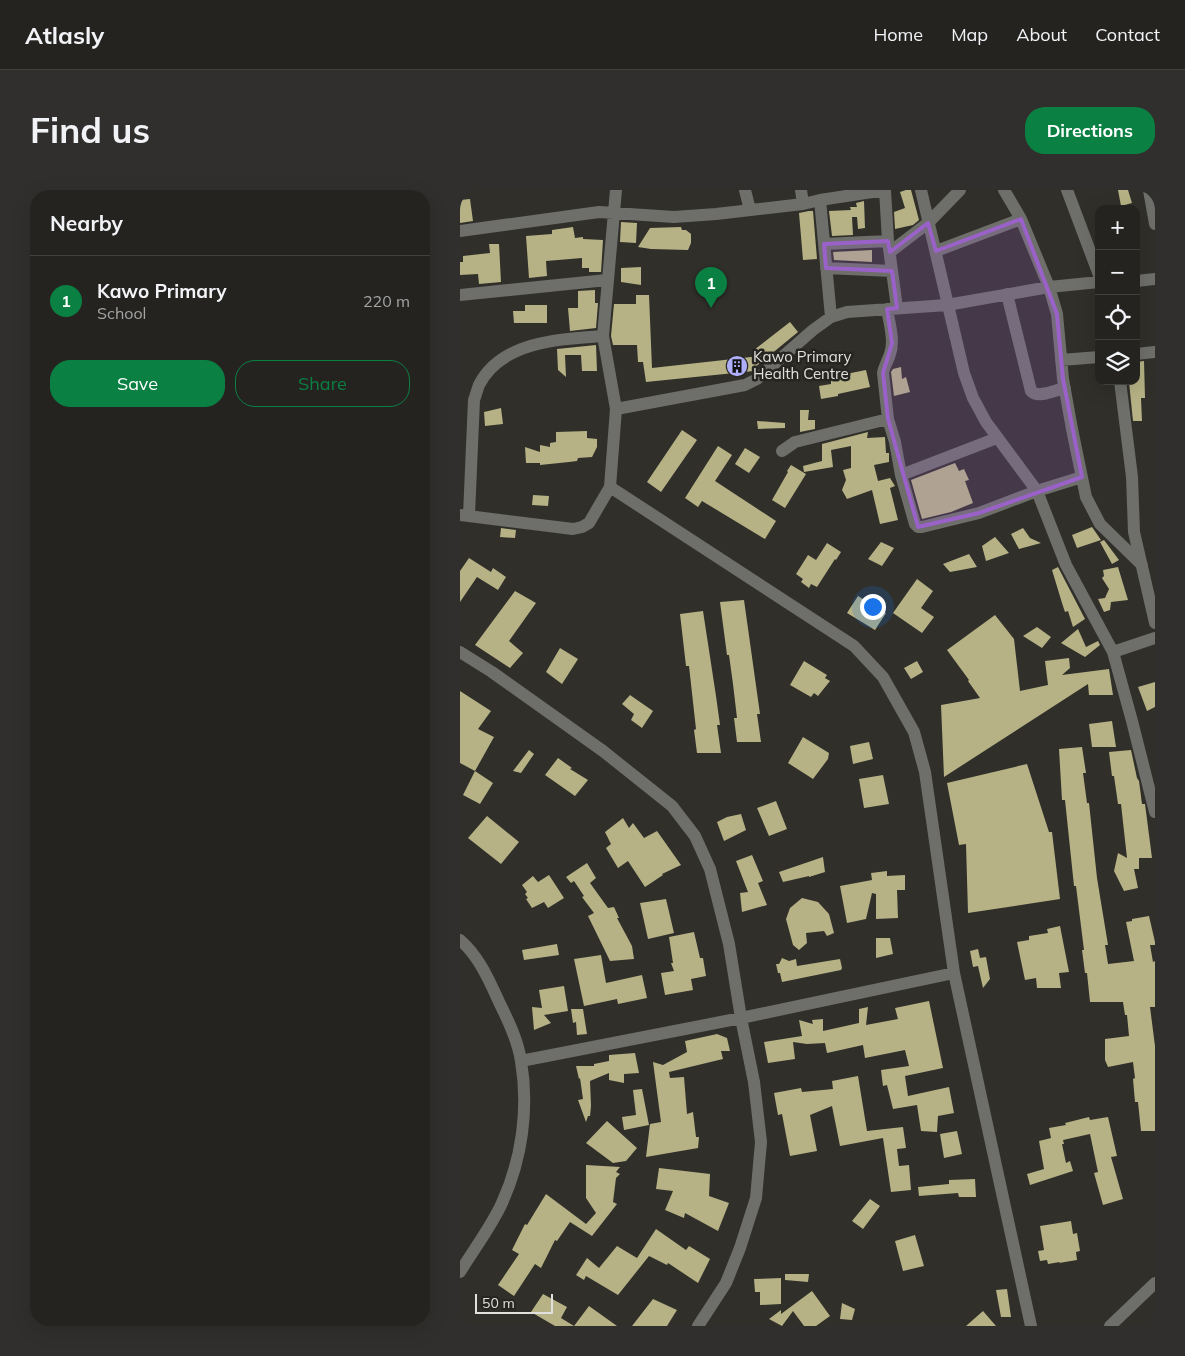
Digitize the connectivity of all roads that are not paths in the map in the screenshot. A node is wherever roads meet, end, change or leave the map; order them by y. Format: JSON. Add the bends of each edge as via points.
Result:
{"nodes":[{"id":1,"x":616,"y":190,"type":"edge"},
{"id":2,"x":745,"y":190,"type":"edge"},
{"id":3,"x":801,"y":190,"type":"edge"},
{"id":4,"x":921,"y":190,"type":"edge"},
{"id":5,"x":960,"y":190,"type":"edge"},
{"id":6,"x":1004,"y":190,"type":"edge"},
{"id":7,"x":1067,"y":190,"type":"edge"},
{"id":8,"x":1149,"y":190,"type":"edge"},
{"id":9,"x":820,"y":200,"type":"junction"},
{"id":10,"x":803,"y":204,"type":"junction"},
{"id":11,"x":750,"y":210,"type":"junction"},
{"id":12,"x":616,"y":213,"type":"junction"},
{"id":13,"x":1021,"y":219,"type":"junction"},
{"id":14,"x":928,"y":223,"type":"junction"},
{"id":15,"x":1155,"y":223,"type":"edge"},
{"id":16,"x":460,"y":231,"type":"edge"},
{"id":17,"x":824,"y":244,"type":"junction"},
{"id":18,"x":889,"y":246,"type":"junction"},
{"id":19,"x":936,"y":251,"type":"junction"},
{"id":20,"x":1095,"y":264,"type":"edge"},
{"id":21,"x":826,"y":268,"type":"junction"},
{"id":22,"x":892,"y":271,"type":"junction"},
{"id":23,"x":607,"y":280,"type":"junction"},
{"id":24,"x":1155,"y":280,"type":"edge"},
{"id":25,"x":1140,"y":281,"type":"edge"},
{"id":26,"x":1095,"y":282,"type":"edge"},
{"id":27,"x":1048,"y":287,"type":"junction"},
{"id":28,"x":1007,"y":294,"type":"junction"},
{"id":29,"x":460,"y":295,"type":"edge"},
{"id":30,"x":947,"y":305,"type":"junction"},
{"id":31,"x":892,"y":308,"type":"junction"},
{"id":32,"x":831,"y":317,"type":"junction"},
{"id":33,"x":603,"y":336,"type":"junction"},
{"id":34,"x":1155,"y":352,"type":"edge"},
{"id":35,"x":1140,"y":354,"type":"edge"},
{"id":36,"x":1095,"y":357,"type":"edge"},
{"id":37,"x":1062,"y":360,"type":"junction"},
{"id":38,"x":1120,"y":385,"type":"edge"},
{"id":39,"x":1065,"y":388,"type":"junction"},
{"id":40,"x":616,"y":409,"type":"junction"},
{"id":41,"x":888,"y":419,"type":"junction"},
{"id":42,"x":997,"y":438,"type":"junction"},
{"id":43,"x":460,"y":440,"type":"edge"},
{"id":44,"x":473,"y":443,"type":"junction"},
{"id":45,"x":782,"y":451,"type":"dead end"},
{"id":46,"x":901,"y":475,"type":"junction"},
{"id":47,"x":1082,"y":477,"type":"junction"},
{"id":48,"x":610,"y":487,"type":"junction"},
{"id":49,"x":1037,"y":491,"type":"junction"},
{"id":50,"x":465,"y":515,"type":"edge"},
{"id":51,"x":1142,"y":565,"type":"junction"},
{"id":52,"x":1155,"y":623,"type":"edge"},
{"id":53,"x":1154,"y":639,"type":"edge"},
{"id":54,"x":460,"y":652,"type":"edge"},
{"id":55,"x":1112,"y":652,"type":"junction"},
{"id":56,"x":1155,"y":812,"type":"edge"},
{"id":57,"x":460,"y":940,"type":"edge"},
{"id":58,"x":954,"y":972,"type":"junction"},
{"id":59,"x":741,"y":1018,"type":"junction"},
{"id":60,"x":521,"y":1061,"type":"junction"},
{"id":61,"x":460,"y":1272,"type":"edge"},
{"id":62,"x":1155,"y":1283,"type":"edge"},
{"id":63,"x":1149,"y":1297,"type":"edge"},
{"id":64,"x":698,"y":1326,"type":"edge"},
{"id":65,"x":1031,"y":1326,"type":"edge"},
{"id":66,"x":1110,"y":1326,"type":"edge"}],
"edges":[{"from":1,"to":12,"type":"street"},
{"from":2,"to":11,"type":"street"},
{"from":3,"to":10,"type":"street"},
{"from":4,"to":14,"type":"street"},
{"from":5,"to":14,"type":"street"},
{"from":6,"to":13,"type":"street"},
{"from":7,"to":20,"type":"street"},
{"from":8,"to":15,"type":"street"},
{"from":9,"to":10,"type":"street"},
{"from":9,"to":17,"type":"street"},
{"from":9,"to":18,"type":"street","via":[[884,190]]},
{"from":10,"to":11,"type":"street"},
{"from":11,"to":12,"type":"street","via":[[674,217]]},
{"from":12,"to":16,"type":"street","via":[[599,212]]},
{"from":12,"to":23,"type":"street"},
{"from":13,"to":19,"type":"street"},
{"from":13,"to":27,"type":"street"},
{"from":14,"to":18,"type":"street"},
{"from":14,"to":19,"type":"street"},
{"from":17,"to":18,"type":"street"},
{"from":17,"to":21,"type":"street"},
{"from":18,"to":22,"type":"street"},
{"from":19,"to":30,"type":"street"},
{"from":21,"to":22,"type":"street"},
{"from":21,"to":32,"type":"street"},
{"from":22,"to":31,"type":"street"},
{"from":23,"to":29,"type":"street"},
{"from":23,"to":33,"type":"street"},
{"from":24,"to":25,"type":"street"},
{"from":26,"to":27,"type":"street"},
{"from":27,"to":28,"type":"street"},
{"from":27,"to":37,"type":"street","via":[[1057,314]]},
{"from":28,"to":30,"type":"street"},
{"from":28,"to":39,"type":"street","via":[[1030,391],[1037,395]]},
{"from":30,"to":31,"type":"street"},
{"from":30,"to":42,"type":"street","via":[[973,398]]},
{"from":31,"to":32,"type":"street","via":[[847,312]]},
{"from":31,"to":41,"type":"street","via":[[892,343],[882,374]]},
{"from":32,"to":40,"type":"street","via":[[757,379],[745,385]]},
{"from":33,"to":40,"type":"street"},
{"from":33,"to":44,"type":"street","via":[[542,343],[502,359],[479,385],[474,400]]},
{"from":34,"to":35,"type":"street"},
{"from":36,"to":37,"type":"street"},
{"from":37,"to":39,"type":"street"},
{"from":38,"to":51,"type":"street","via":[[1132,477],[1134,532]]},
{"from":39,"to":47,"type":"street"},
{"from":40,"to":48,"type":"street"},
{"from":41,"to":45,"type":"street","via":[[795,442]]},
{"from":41,"to":46,"type":"street"},
{"from":42,"to":46,"type":"street"},
{"from":42,"to":49,"type":"street"},
{"from":43,"to":44,"type":"street"},
{"from":44,"to":50,"type":"street"},
{"from":46,"to":49,"type":"street","via":[[918,527],[979,513]]},
{"from":47,"to":49,"type":"street"},
{"from":47,"to":51,"type":"street","via":[[1086,497],[1100,524]]},
{"from":48,"to":50,"type":"street","via":[[589,523],[573,529]]},
{"from":48,"to":58,"type":"street","via":[[854,646],[882,677],[914,732],[925,772]]},
{"from":49,"to":55,"type":"street","via":[[1066,565]]},
{"from":51,"to":52,"type":"street"},
{"from":53,"to":55,"type":"street"},
{"from":54,"to":59,"type":"street","via":[[603,751],[672,806],[695,836],[710,869],[729,944]]},
{"from":55,"to":56,"type":"street"},
{"from":57,"to":60,"type":"street","via":[[488,978],[512,1030]]},
{"from":58,"to":59,"type":"street"},
{"from":58,"to":65,"type":"street"},
{"from":59,"to":60,"type":"street"},
{"from":59,"to":64,"type":"street","via":[[754,1082],[761,1142],[756,1198],[726,1283]]},
{"from":60,"to":61,"type":"street","via":[[525,1110],[518,1161],[502,1203]]},
{"from":62,"to":63,"type":"street"},
{"from":63,"to":66,"type":"street"}]}
